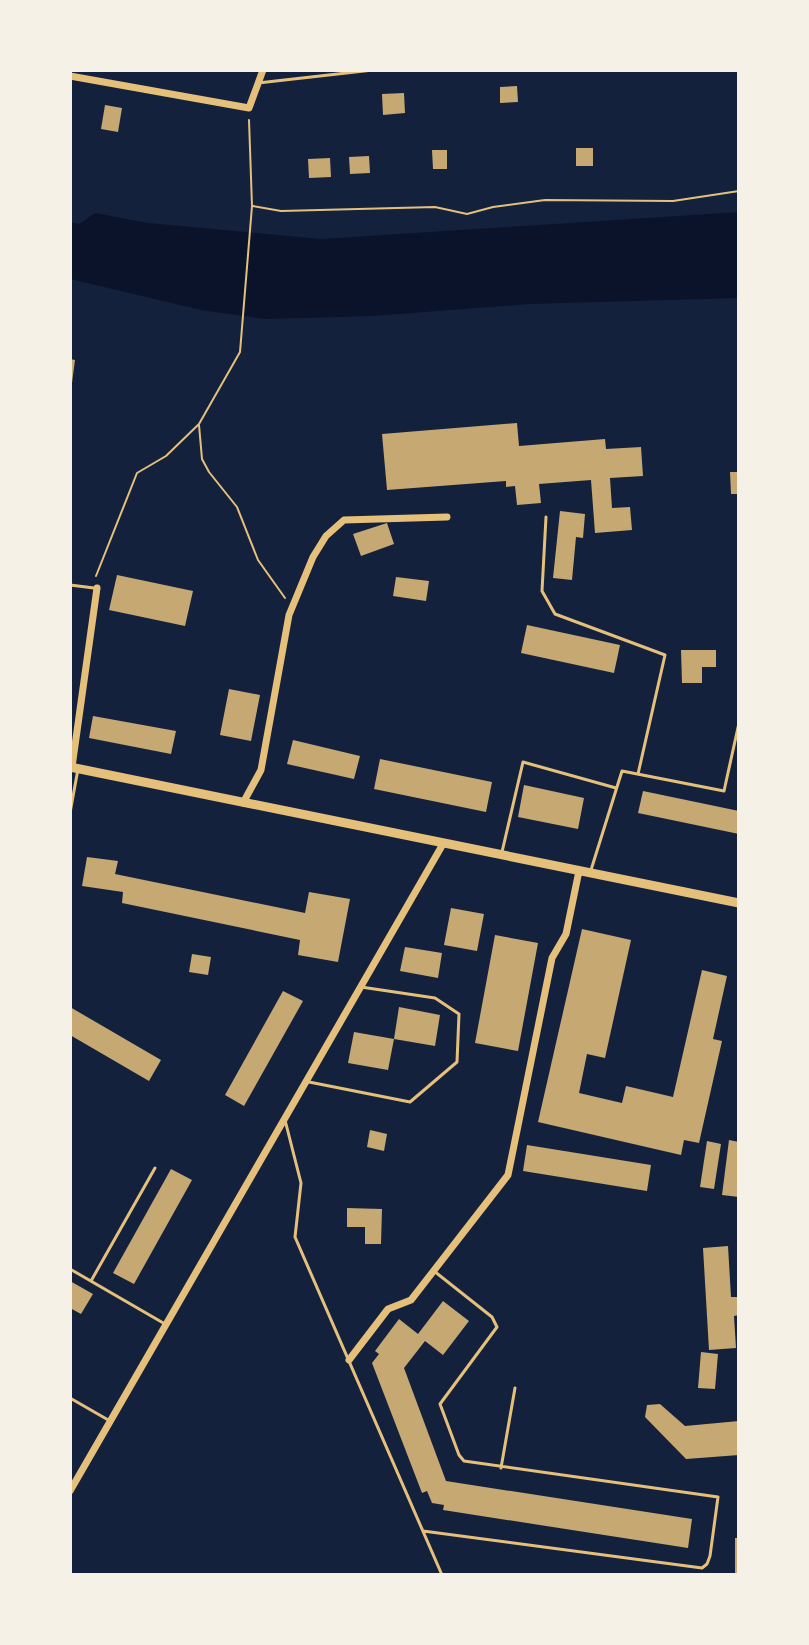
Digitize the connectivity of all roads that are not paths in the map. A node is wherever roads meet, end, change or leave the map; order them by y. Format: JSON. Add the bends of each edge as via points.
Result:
{"nodes":[{"id":1,"x":263,"y":70,"type":"edge"},
{"id":2,"x":373,"y":70,"type":"edge"},
{"id":3,"x":70,"y":76,"type":"edge"},
{"id":4,"x":258,"y":83,"type":"junction"},
{"id":5,"x":447,"y":517,"type":"dead end"},
{"id":6,"x":546,"y":517,"type":"dead end"},
{"id":7,"x":70,"y":585,"type":"edge"},
{"id":8,"x":94,"y":588,"type":"joint"},
{"id":9,"x":739,"y":723,"type":"edge"},
{"id":10,"x":73,"y":768,"type":"edge"},
{"id":11,"x":638,"y":774,"type":"junction"},
{"id":12,"x":617,"y":788,"type":"junction"},
{"id":13,"x":243,"y":803,"type":"junction"},
{"id":14,"x":70,"y":813,"type":"edge"},
{"id":15,"x":443,"y":844,"type":"junction"},
{"id":16,"x":501,"y":855,"type":"junction"},
{"id":17,"x":579,"y":871,"type":"junction"},
{"id":18,"x":590,"y":873,"type":"junction"},
{"id":19,"x":739,"y":903,"type":"edge"},
{"id":20,"x":359,"y":986,"type":"junction"},
{"id":21,"x":306,"y":1081,"type":"junction"},
{"id":22,"x":285,"y":1117,"type":"junction"},
{"id":23,"x":155,"y":1168,"type":"dead end"},
{"id":24,"x":70,"y":1269,"type":"edge"},
{"id":25,"x":434,"y":1271,"type":"junction"},
{"id":26,"x":91,"y":1281,"type":"junction"},
{"id":27,"x":165,"y":1324,"type":"junction"},
{"id":28,"x":349,"y":1360,"type":"junction"},
{"id":29,"x":515,"y":1388,"type":"dead end"},
{"id":30,"x":70,"y":1398,"type":"edge"},
{"id":31,"x":110,"y":1421,"type":"junction"},
{"id":32,"x":501,"y":1468,"type":"junction"},
{"id":33,"x":70,"y":1491,"type":"edge"},
{"id":34,"x":423,"y":1531,"type":"junction"},
{"id":35,"x":442,"y":1575,"type":"edge"}],
"edges":[{"from":1,"to":4,"type":"street"},
{"from":2,"to":4,"type":"lane"},
{"from":3,"to":4,"type":"street","via":[[249,108]]},
{"from":5,"to":13,"type":"street","via":[[344,520],[326,536],[289,615],[261,770]]},
{"from":6,"to":11,"type":"lane","via":[[542,591],[555,614],[665,655]]},
{"from":7,"to":8,"type":"lane"},
{"from":8,"to":10,"type":"street"},
{"from":9,"to":11,"type":"lane","via":[[724,791]]},
{"from":10,"to":13,"type":"main road"},
{"from":10,"to":14,"type":"lane"},
{"from":11,"to":12,"type":"lane","via":[[622,771]]},
{"from":12,"to":16,"type":"lane","via":[[523,762]]},
{"from":12,"to":18,"type":"lane"},
{"from":13,"to":15,"type":"main road"},
{"from":15,"to":16,"type":"main road"},
{"from":15,"to":20,"type":"street"},
{"from":16,"to":17,"type":"main road"},
{"from":17,"to":18,"type":"main road"},
{"from":17,"to":25,"type":"street","via":[[566,934],[552,958],[508,1175]]},
{"from":18,"to":19,"type":"main road"},
{"from":20,"to":21,"type":"street"},
{"from":20,"to":21,"type":"lane","via":[[435,998],[459,1014],[457,1062],[410,1102]]},
{"from":21,"to":22,"type":"street"},
{"from":22,"to":27,"type":"street"},
{"from":22,"to":28,"type":"lane","via":[[301,1183],[295,1237]]},
{"from":23,"to":26,"type":"lane"},
{"from":24,"to":26,"type":"lane"},
{"from":25,"to":28,"type":"street","via":[[408,1303],[388,1309]]},
{"from":25,"to":32,"type":"lane","via":[[496,1321],[440,1404],[464,1461]]},
{"from":26,"to":27,"type":"lane"},
{"from":27,"to":31,"type":"street"},
{"from":28,"to":34,"type":"lane"},
{"from":29,"to":32,"type":"lane"},
{"from":30,"to":31,"type":"lane"},
{"from":31,"to":33,"type":"street"},
{"from":32,"to":34,"type":"lane","via":[[718,1497],[707,1564],[695,1568]]},
{"from":34,"to":35,"type":"lane"}]}
